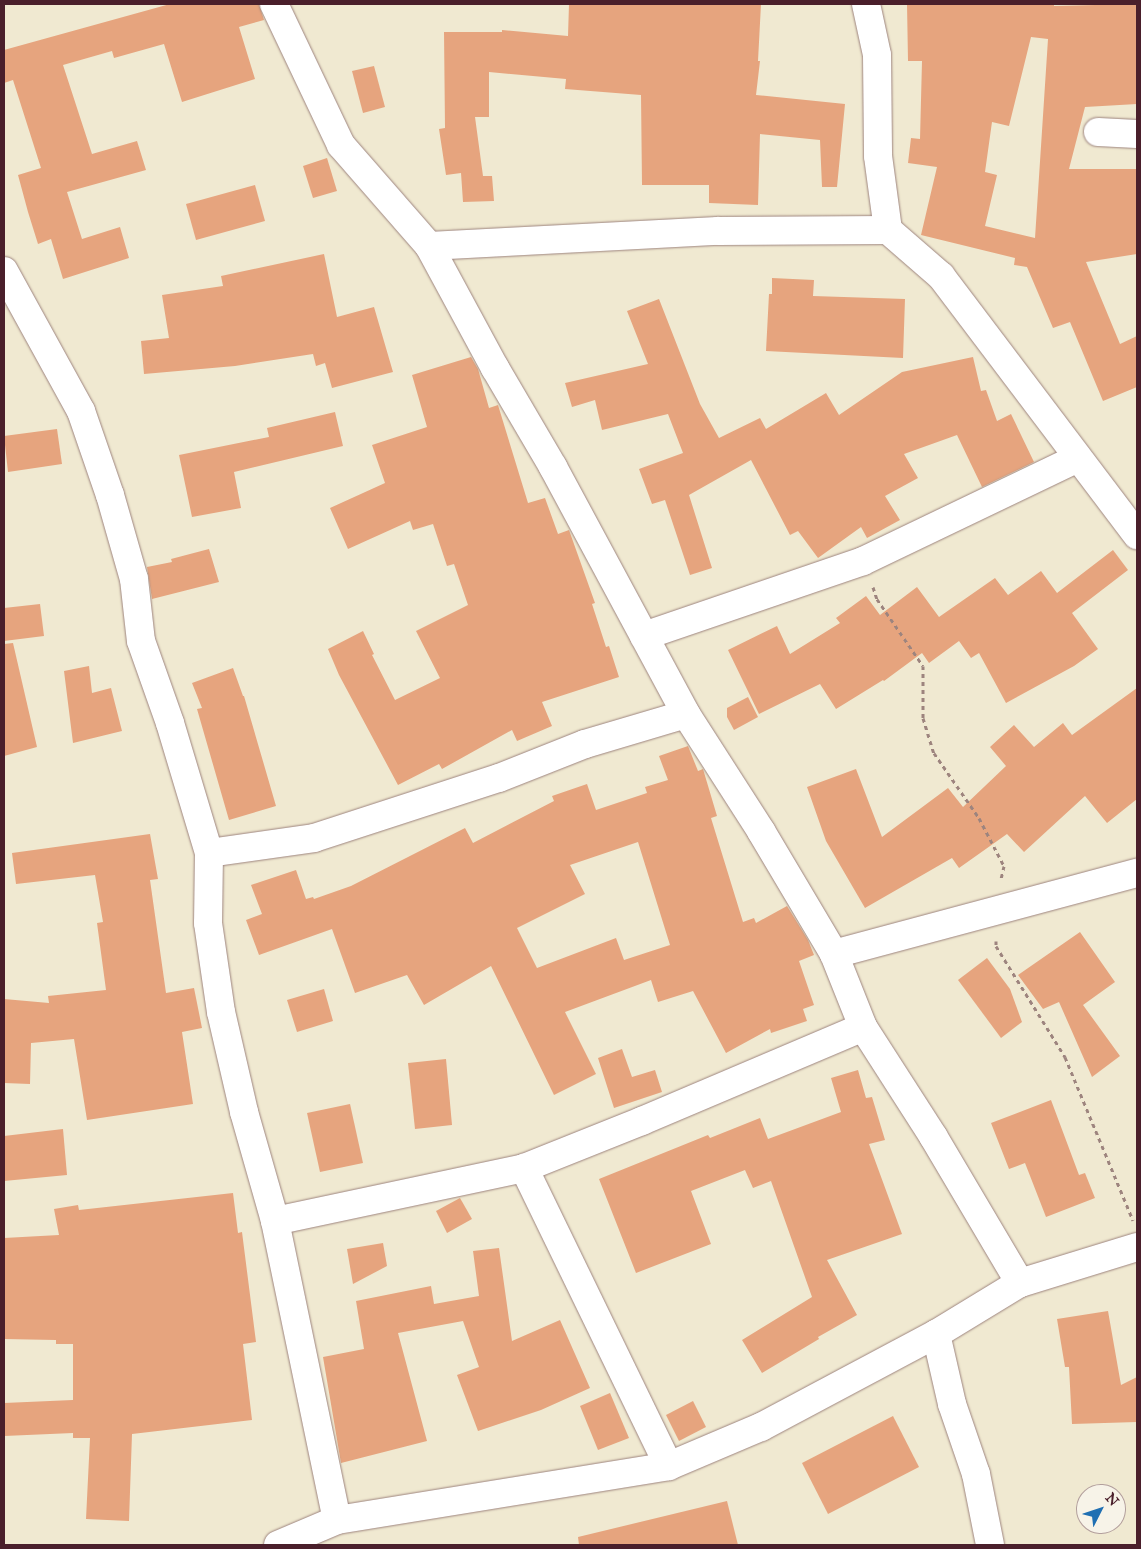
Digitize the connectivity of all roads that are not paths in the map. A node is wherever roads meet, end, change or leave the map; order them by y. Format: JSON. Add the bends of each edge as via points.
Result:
{"nodes":[{"id":1,"x":274,"y":4,"type":"edge"},
{"id":2,"x":866,"y":4,"type":"edge"},
{"id":3,"x":1098,"y":132,"type":"dead end"},
{"id":4,"x":1137,"y":134,"type":"edge"},
{"id":5,"x":888,"y":230,"type":"junction"},
{"id":6,"x":429,"y":246,"type":"junction"},
{"id":7,"x":4,"y":272,"type":"edge"},
{"id":8,"x":1078,"y":458,"type":"junction"},
{"id":9,"x":1137,"y":535,"type":"edge"},
{"id":10,"x":644,"y":636,"type":"junction"},
{"id":11,"x":686,"y":714,"type":"junction"},
{"id":12,"x":209,"y":853,"type":"junction"},
{"id":13,"x":1137,"y":873,"type":"edge"},
{"id":14,"x":834,"y":954,"type":"junction"},
{"id":15,"x":863,"y":1027,"type":"junction"},
{"id":16,"x":524,"y":1168,"type":"junction"},
{"id":17,"x":275,"y":1220,"type":"junction"},
{"id":18,"x":1135,"y":1234,"type":"edge"},
{"id":19,"x":1020,"y":1283,"type":"junction"},
{"id":20,"x":936,"y":1334,"type":"junction"},
{"id":21,"x":669,"y":1466,"type":"junction"},
{"id":22,"x":337,"y":1520,"type":"junction"},
{"id":23,"x":278,"y":1545,"type":"edge"},
{"id":24,"x":990,"y":1545,"type":"edge"}],
"edges":[{"from":1,"to":6,"type":"street","via":[[341,146]]},
{"from":2,"to":5,"type":"street","via":[[877,55],[878,156]]},
{"from":3,"to":4,"type":"street"},
{"from":5,"to":6,"type":"street","via":[[718,231]]},
{"from":5,"to":8,"type":"street","via":[[941,276]]},
{"from":6,"to":10,"type":"street"},
{"from":7,"to":12,"type":"street","via":[[81,411],[134,579],[141,641],[170,723]]},
{"from":8,"to":9,"type":"street"},
{"from":8,"to":10,"type":"street","via":[[863,561]]},
{"from":10,"to":11,"type":"street"},
{"from":11,"to":12,"type":"street","via":[[585,744],[499,778],[314,838]]},
{"from":11,"to":14,"type":"street","via":[[761,830]]},
{"from":12,"to":17,"type":"street","via":[[208,924],[221,1012],[244,1112]]},
{"from":13,"to":14,"type":"street"},
{"from":14,"to":15,"type":"street"},
{"from":15,"to":16,"type":"street"},
{"from":15,"to":19,"type":"street","via":[[933,1136]]},
{"from":16,"to":17,"type":"street"},
{"from":16,"to":21,"type":"street"},
{"from":17,"to":22,"type":"street"},
{"from":18,"to":19,"type":"street"},
{"from":19,"to":20,"type":"street"},
{"from":20,"to":21,"type":"street","via":[[760,1427]]},
{"from":20,"to":24,"type":"street","via":[[952,1404],[976,1474]]},
{"from":21,"to":22,"type":"street"},
{"from":22,"to":23,"type":"street"}]}
